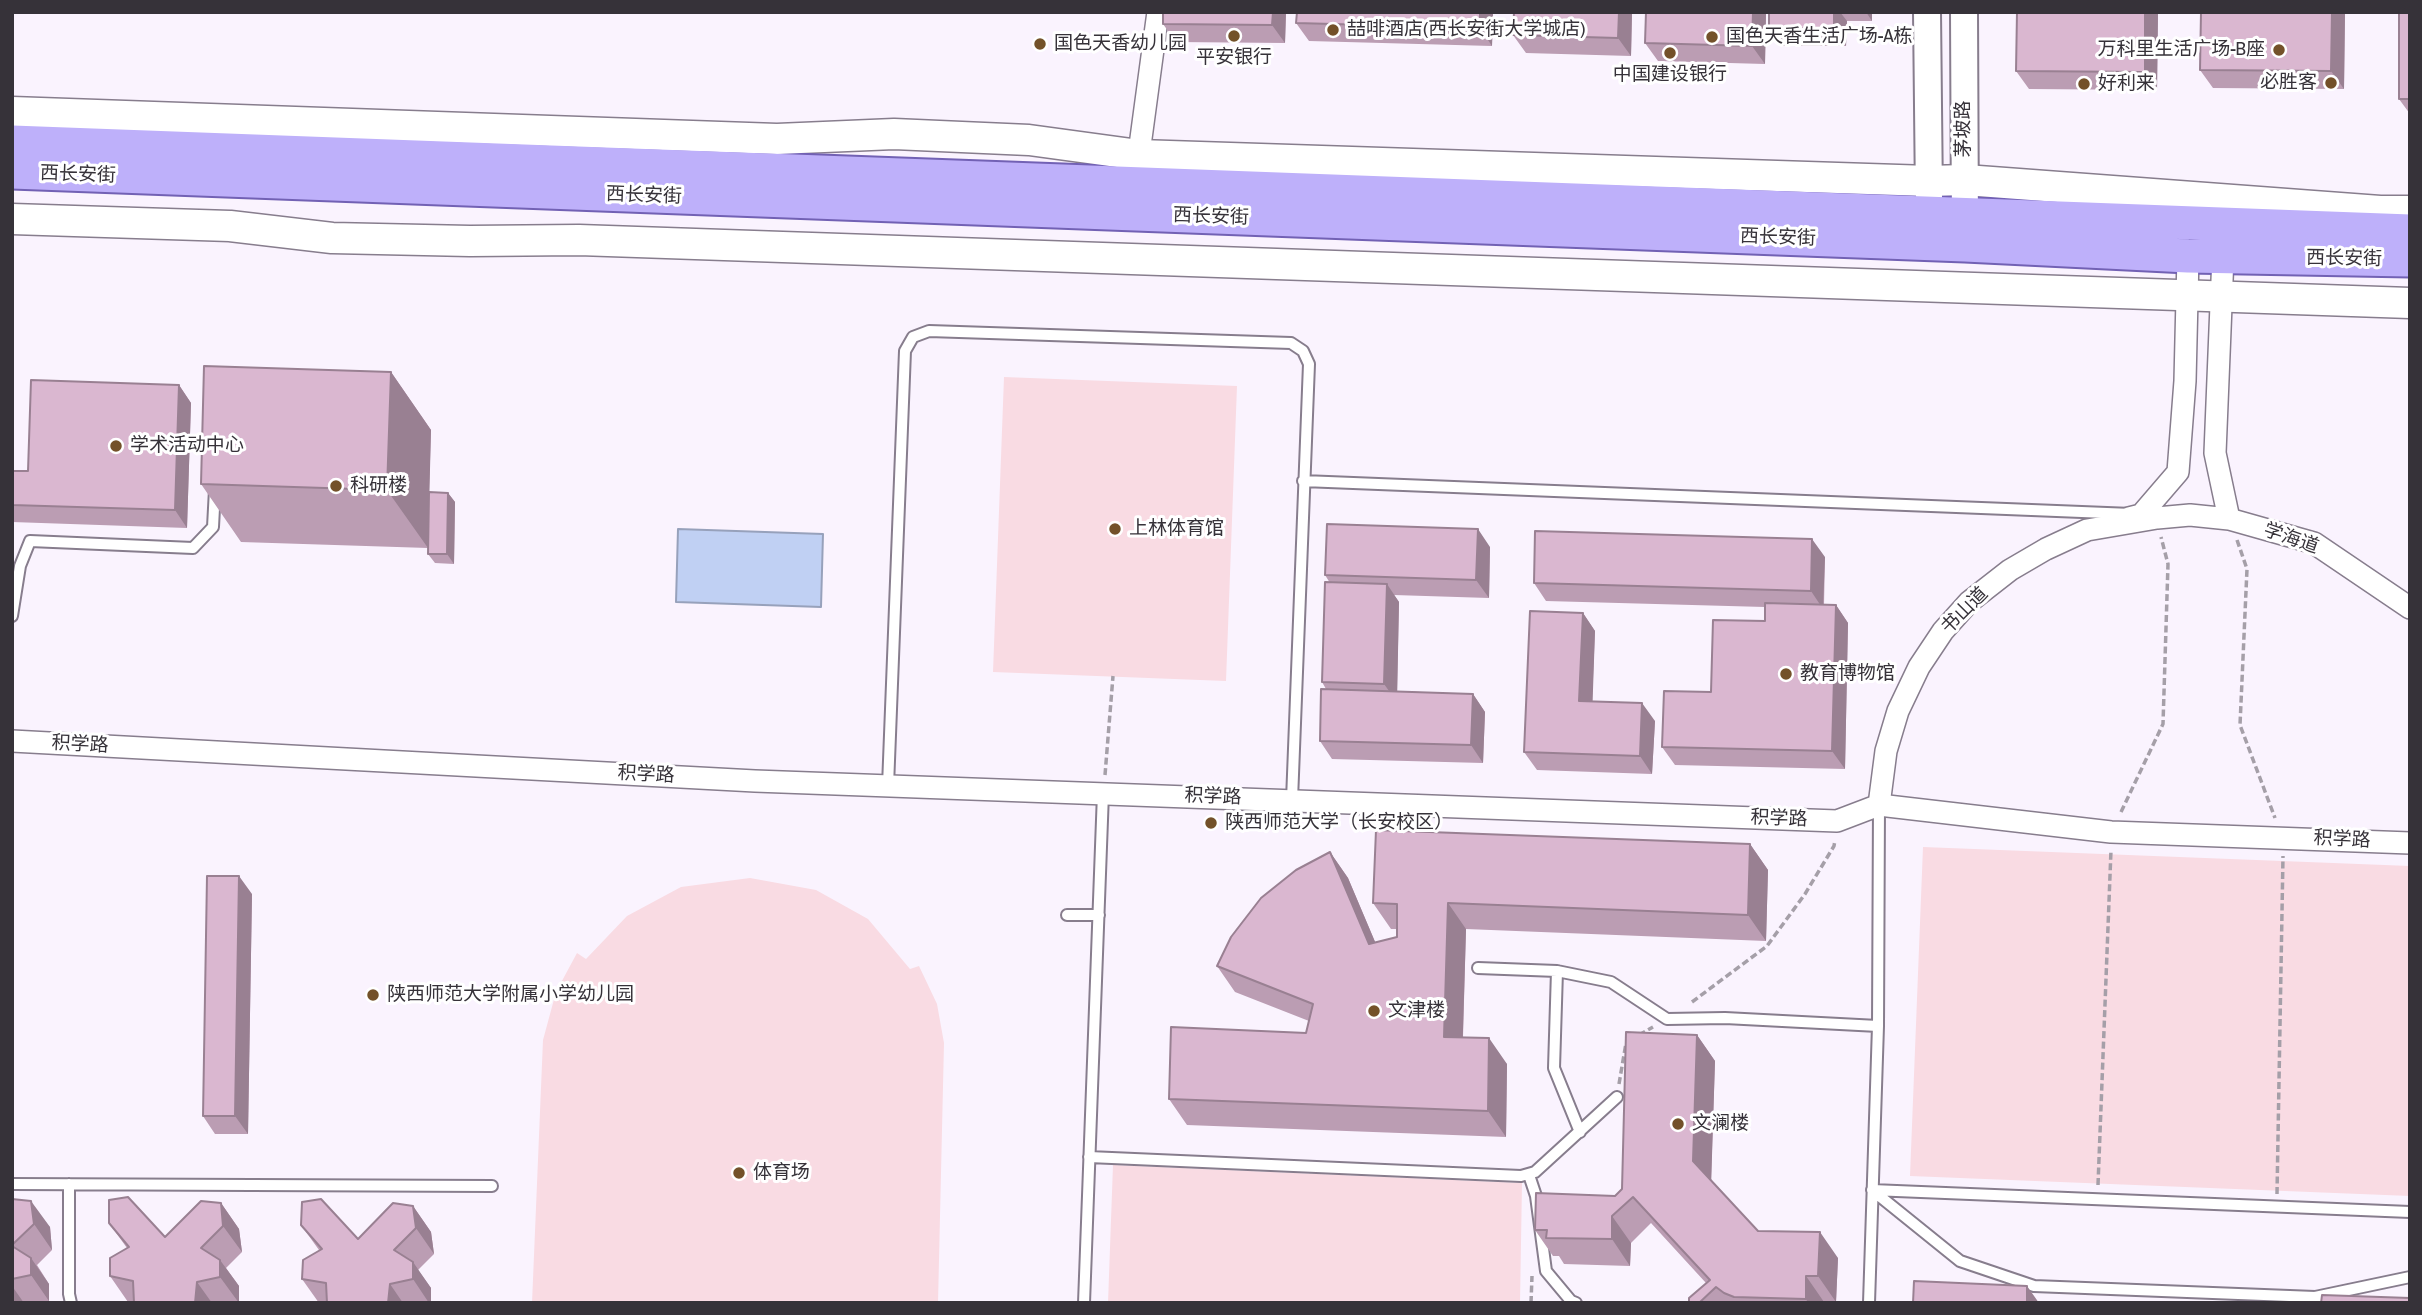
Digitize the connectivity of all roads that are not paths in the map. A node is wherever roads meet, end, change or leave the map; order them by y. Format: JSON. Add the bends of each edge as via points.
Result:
{"nodes":[{"id":1,"x":1158,"y":12,"type":"edge"},
{"id":2,"x":1927,"y":12,"type":"edge"},
{"id":3,"x":1964,"y":12,"type":"edge"},
{"id":4,"x":1928,"y":107,"type":"junction"},
{"id":5,"x":1964,"y":107,"type":"junction"},
{"id":6,"x":12,"y":112,"type":"edge"},
{"id":7,"x":12,"y":142,"type":"edge"},
{"id":8,"x":1137,"y":169,"type":"junction"},
{"id":9,"x":12,"y":172,"type":"edge"},
{"id":10,"x":1965,"y":180,"type":"junction"},
{"id":11,"x":1929,"y":181,"type":"junction"},
{"id":12,"x":2410,"y":211,"type":"edge"},
{"id":13,"x":12,"y":219,"type":"edge"},
{"id":14,"x":1930,"y":229,"type":"junction"},
{"id":15,"x":1965,"y":230,"type":"junction"},
{"id":16,"x":2410,"y":231,"type":"edge"},
{"id":17,"x":2188,"y":256,"type":"junction"},
{"id":18,"x":2223,"y":256,"type":"junction"},
{"id":19,"x":2410,"y":260,"type":"edge"},
{"id":20,"x":2187,"y":294,"type":"junction"},
{"id":21,"x":2221,"y":295,"type":"junction"},
{"id":22,"x":2410,"y":303,"type":"edge"},
{"id":23,"x":216,"y":473,"type":"edge"},
{"id":24,"x":1303,"y":481,"type":"junction"},
{"id":25,"x":2149,"y":516,"type":"junction"},
{"id":26,"x":2229,"y":519,"type":"junction"},
{"id":27,"x":2410,"y":608,"type":"edge"},
{"id":28,"x":12,"y":616,"type":"edge"},
{"id":29,"x":12,"y":741,"type":"edge"},
{"id":30,"x":888,"y":786,"type":"junction"},
{"id":31,"x":1103,"y":793,"type":"junction"},
{"id":32,"x":1292,"y":800,"type":"junction"},
{"id":33,"x":1879,"y":805,"type":"junction"},
{"id":34,"x":2410,"y":843,"type":"edge"},
{"id":35,"x":1067,"y":915,"type":"dead end"},
{"id":36,"x":1099,"y":915,"type":"junction"},
{"id":37,"x":1478,"y":968,"type":"dead end"},
{"id":38,"x":1558,"y":971,"type":"junction"},
{"id":39,"x":1878,"y":1027,"type":"junction"},
{"id":40,"x":1617,"y":1097,"type":"road end"},
{"id":41,"x":1580,"y":1132,"type":"junction"},
{"id":42,"x":1089,"y":1157,"type":"junction"},
{"id":43,"x":1529,"y":1175,"type":"junction"},
{"id":44,"x":12,"y":1184,"type":"edge"},
{"id":45,"x":69,"y":1184,"type":"junction"},
{"id":46,"x":492,"y":1186,"type":"dead end"},
{"id":47,"x":1872,"y":1190,"type":"junction"},
{"id":48,"x":2410,"y":1212,"type":"edge"},
{"id":49,"x":2410,"y":1277,"type":"edge"},
{"id":50,"x":71,"y":1303,"type":"edge"},
{"id":51,"x":1084,"y":1303,"type":"edge"},
{"id":52,"x":1576,"y":1303,"type":"edge"},
{"id":53,"x":1869,"y":1303,"type":"edge"}],
"edges":[{"from":1,"to":8,"type":"street"},
{"from":2,"to":4,"type":"street","name":"茅坡路"},
{"from":3,"to":5,"type":"street","name":"茅坡路"},
{"from":4,"to":5,"type":"street"},
{"from":4,"to":11,"type":"street","name":"茅坡路"},
{"from":5,"to":10,"type":"street","name":"茅坡路"},
{"from":6,"to":8,"type":"main road","via":[[777,139],[894,134],[1029,140]]},
{"from":7,"to":8,"type":"main road","name":"西长安街"},
{"from":8,"to":11,"type":"main road"},
{"from":8,"to":14,"type":"main road","name":"西长安街"},
{"from":9,"to":14,"type":"main road","name":"西长安街"},
{"from":10,"to":11,"type":"main road"},
{"from":10,"to":12,"type":"main road"},
{"from":10,"to":15,"type":"street","name":"茅坡路"},
{"from":11,"to":14,"type":"street","name":"茅坡路"},
{"from":13,"to":20,"type":"main road","via":[[230,226],[332,238],[579,240]]},
{"from":14,"to":15,"type":"main road","name":"西长安街"},
{"from":15,"to":16,"type":"main road","name":"西长安街"},
{"from":15,"to":17,"type":"main road","name":"西长安街"},
{"from":17,"to":18,"type":"main road","name":"西长安街"},
{"from":17,"to":20,"type":"street"},
{"from":18,"to":19,"type":"main road","name":"西长安街"},
{"from":18,"to":21,"type":"street"},
{"from":20,"to":21,"type":"main road"},
{"from":20,"to":25,"type":"street","via":[[2178,472]]},
{"from":21,"to":22,"type":"main road"},
{"from":21,"to":26,"type":"street","via":[[2215,453]]},
{"from":23,"to":28,"type":"lane","via":[[213,527],[193,548],[30,541],[20,566]]},
{"from":24,"to":25,"type":"lane"},
{"from":24,"to":30,"type":"lane","via":[[1309,364],[1303,351],[1292,343],[929,331],[913,337],[905,351]]},
{"from":24,"to":32,"type":"lane"},
{"from":25,"to":26,"type":"street","name":"学海道"},
{"from":25,"to":33,"type":"street","name":"书山道","via":[[2087,530],[2046,549],[1969,602],[1919,667],[1898,711],[1886,751]]},
{"from":26,"to":27,"type":"street","name":"学海道","via":[[2314,543]]},
{"from":29,"to":30,"type":"street","name":"积学路"},
{"from":30,"to":31,"type":"street","name":"积学路"},
{"from":31,"to":32,"type":"street","name":"积学路"},
{"from":31,"to":36,"type":"lane"},
{"from":32,"to":33,"type":"street","name":"积学路","via":[[1837,821]]},
{"from":33,"to":34,"type":"street","name":"积学路","via":[[2112,832]]},
{"from":33,"to":39,"type":"lane"},
{"from":35,"to":36,"type":"lane"},
{"from":36,"to":42,"type":"lane"},
{"from":37,"to":38,"type":"lane"},
{"from":38,"to":39,"type":"lane","via":[[1611,982],[1667,1019]]},
{"from":38,"to":41,"type":"lane","via":[[1554,1068]]},
{"from":39,"to":47,"type":"lane"},
{"from":40,"to":41,"type":"lane"},
{"from":41,"to":43,"type":"lane"},
{"from":42,"to":43,"type":"lane"},
{"from":42,"to":51,"type":"lane"},
{"from":43,"to":52,"type":"lane","via":[[1546,1271]]},
{"from":44,"to":45,"type":"lane"},
{"from":45,"to":46,"type":"lane"},
{"from":45,"to":50,"type":"lane"},
{"from":47,"to":48,"type":"lane"},
{"from":47,"to":49,"type":"lane","via":[[1959,1261],[2034,1286],[2315,1297]]},
{"from":47,"to":53,"type":"lane"}]}
